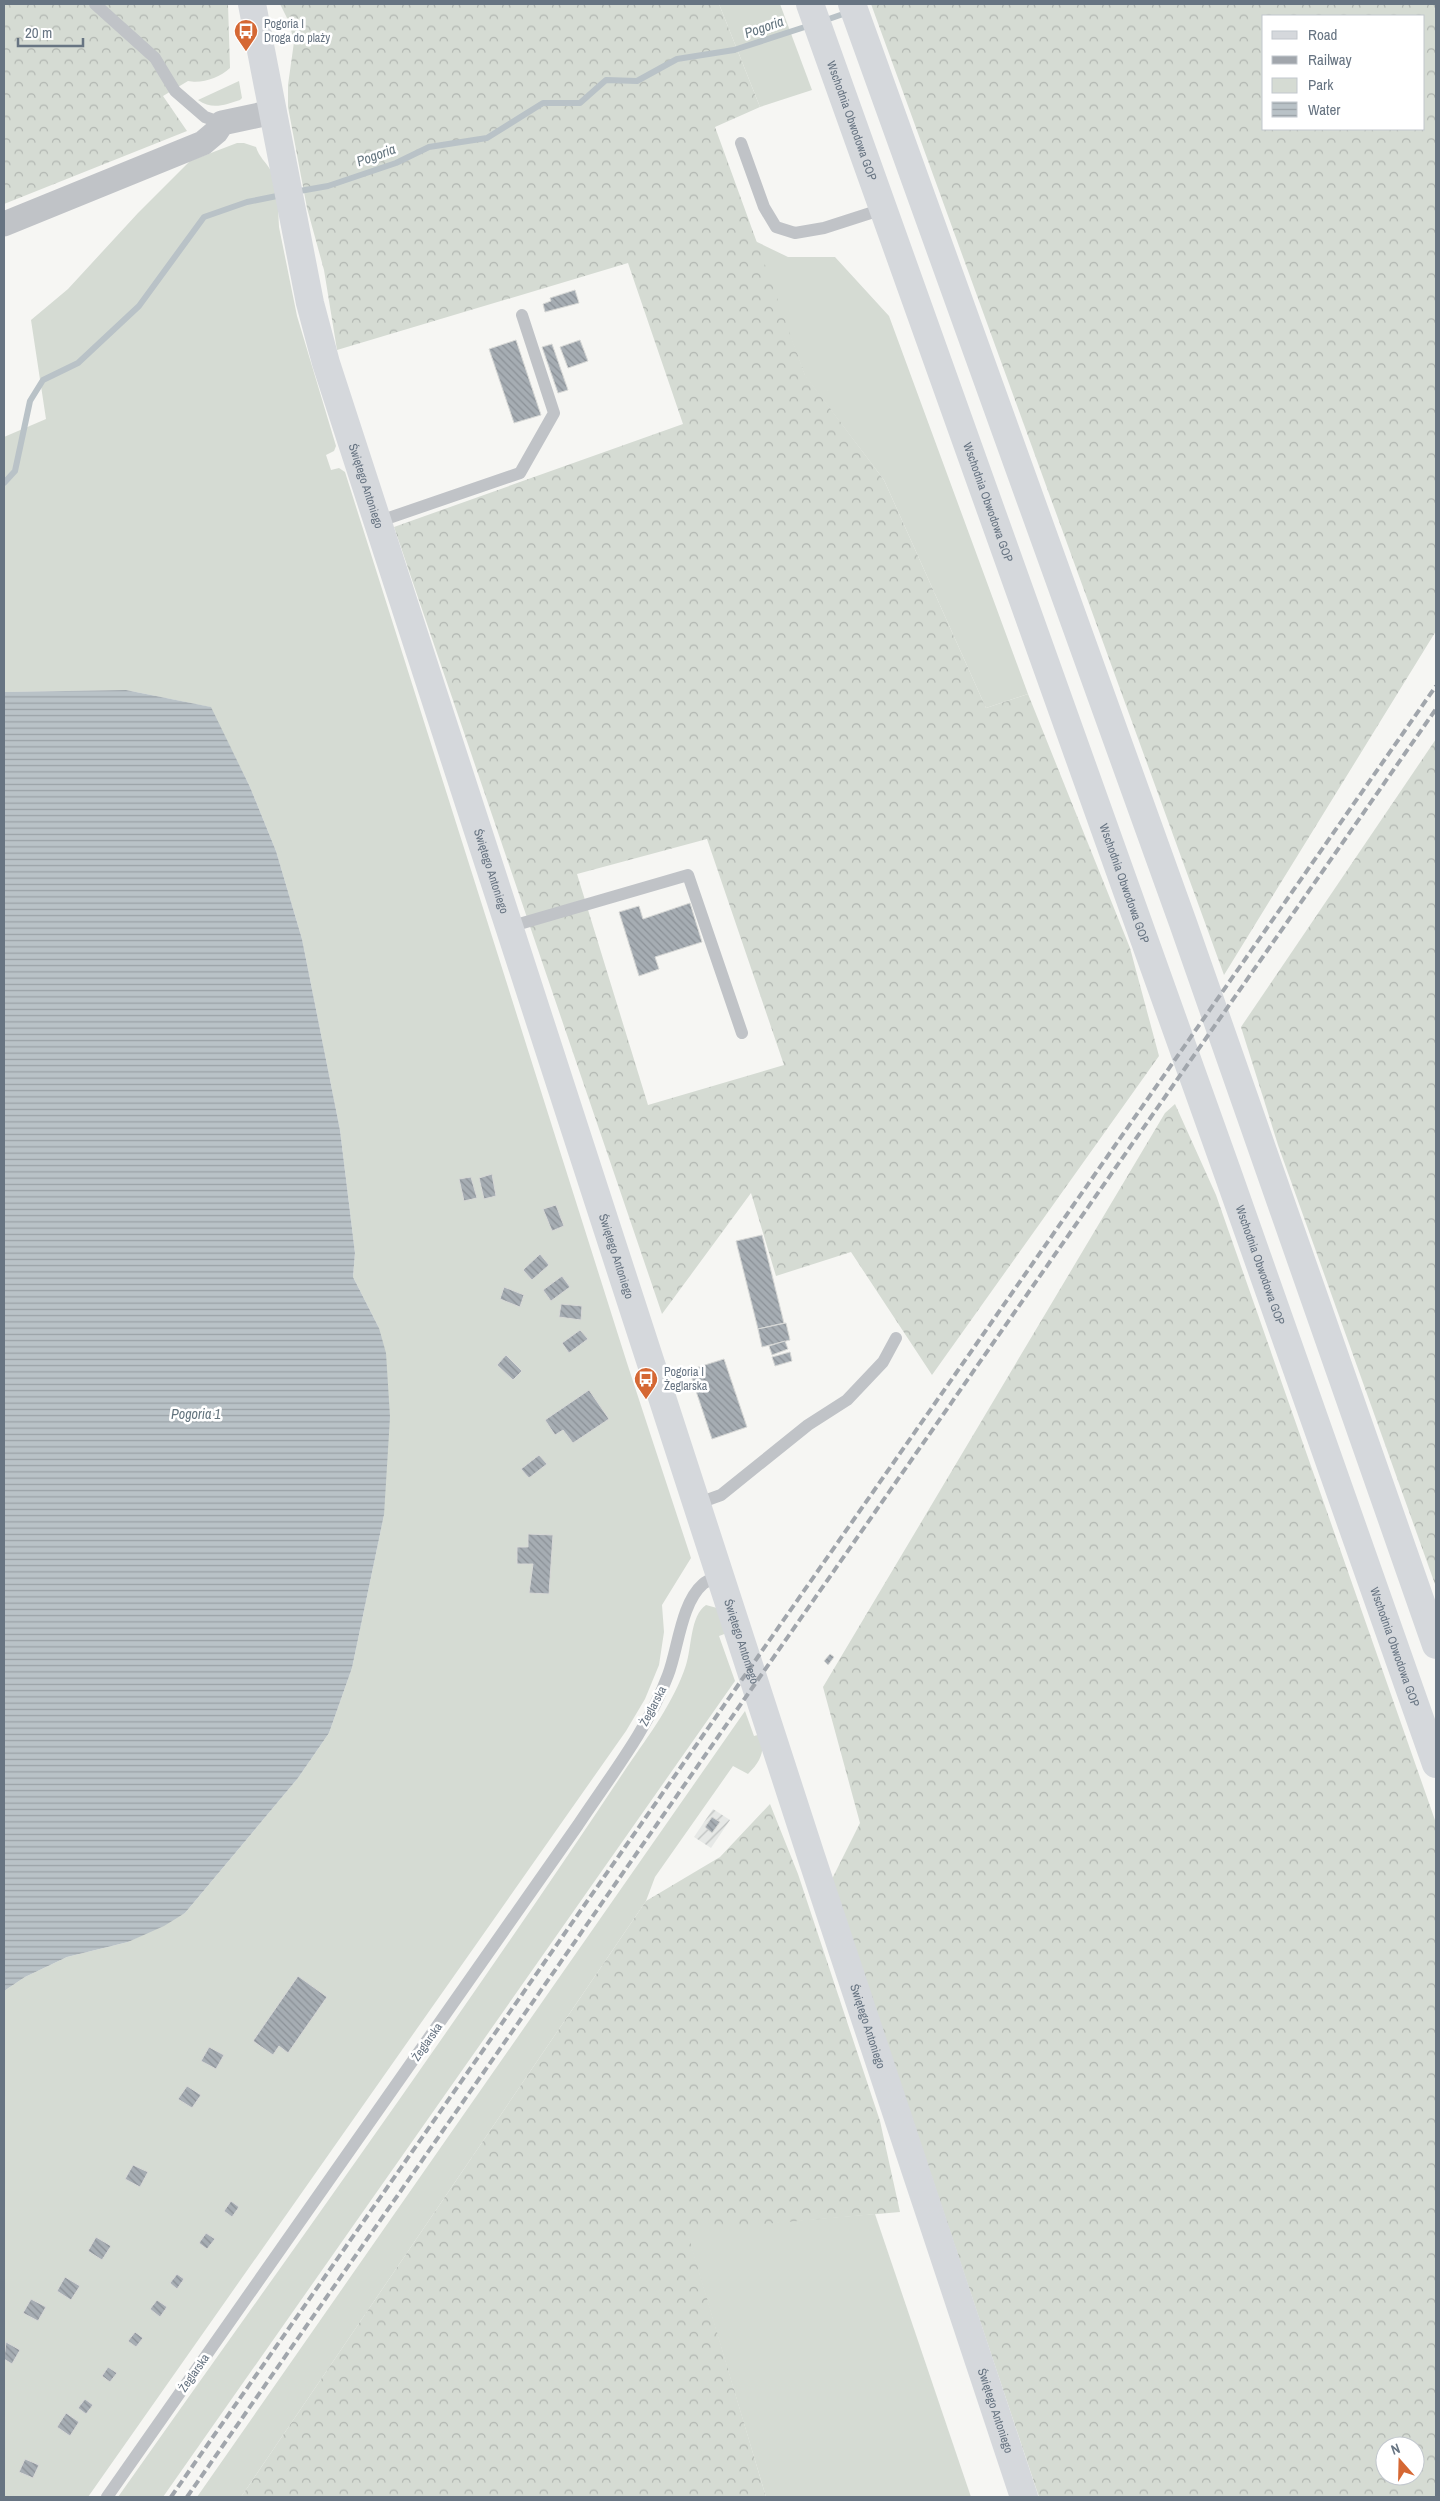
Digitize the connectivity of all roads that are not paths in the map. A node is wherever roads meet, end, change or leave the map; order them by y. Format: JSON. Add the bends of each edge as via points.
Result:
{"nodes":[{"id":1,"x":95,"y":4,"type":"edge"},
{"id":2,"x":252,"y":4,"type":"edge"},
{"id":3,"x":810,"y":4,"type":"edge"},
{"id":4,"x":852,"y":4,"type":"edge"},
{"id":5,"x":273,"y":112,"type":"junction"},
{"id":6,"x":222,"y":123,"type":"junction"},
{"id":7,"x":741,"y":143,"type":"dead end"},
{"id":8,"x":883,"y":209,"type":"junction"},
{"id":9,"x":4,"y":224,"type":"edge"},
{"id":10,"x":522,"y":315,"type":"dead end"},
{"id":11,"x":377,"y":522,"type":"junction"},
{"id":12,"x":509,"y":927,"type":"junction"},
{"id":13,"x":742,"y":1033,"type":"dead end"},
{"id":14,"x":896,"y":1338,"type":"dead end"},
{"id":15,"x":696,"y":1504,"type":"junction"},
{"id":16,"x":720,"y":1577,"type":"junction"},
{"id":17,"x":1436,"y":1645,"type":"edge"},
{"id":18,"x":1436,"y":1764,"type":"edge"},
{"id":19,"x":107,"y":2497,"type":"edge"},
{"id":20,"x":1024,"y":2497,"type":"edge"}],
"edges":[{"from":1,"to":6,"type":"lane","via":[[156,58],[175,91],[205,117]]},
{"from":2,"to":5,"type":"main road","name":"Świętego Antoniego"},
{"from":3,"to":8,"type":"main road","name":"Wschodnia Obwodowa GOP"},
{"from":4,"to":17,"type":"main road","via":[[1183,923]]},
{"from":5,"to":6,"type":"street"},
{"from":5,"to":11,"type":"main road","name":"Świętego Antoniego","via":[[317,332]]},
{"from":6,"to":9,"type":"street","via":[[203,143]]},
{"from":7,"to":8,"type":"lane","via":[[764,207],[776,227],[795,233],[824,228]]},
{"from":8,"to":18,"type":"main road","name":"Wschodnia Obwodowa GOP"},
{"from":10,"to":11,"type":"lane","via":[[554,413],[520,473]]},
{"from":11,"to":12,"type":"main road","name":"Świętego Antoniego"},
{"from":12,"to":13,"type":"lane","via":[[688,875]]},
{"from":12,"to":15,"type":"main road","name":"Świętego Antoniego"},
{"from":14,"to":15,"type":"lane","via":[[883,1362],[847,1400],[808,1425],[721,1495]]},
{"from":15,"to":16,"type":"main road","name":"Świętego Antoniego"},
{"from":16,"to":19,"type":"lane","name":"Żeglarska","via":[[701,1585],[690,1601],[662,1691],[578,1825]]},
{"from":16,"to":20,"type":"main road","name":"Świętego Antoniego"}]}
